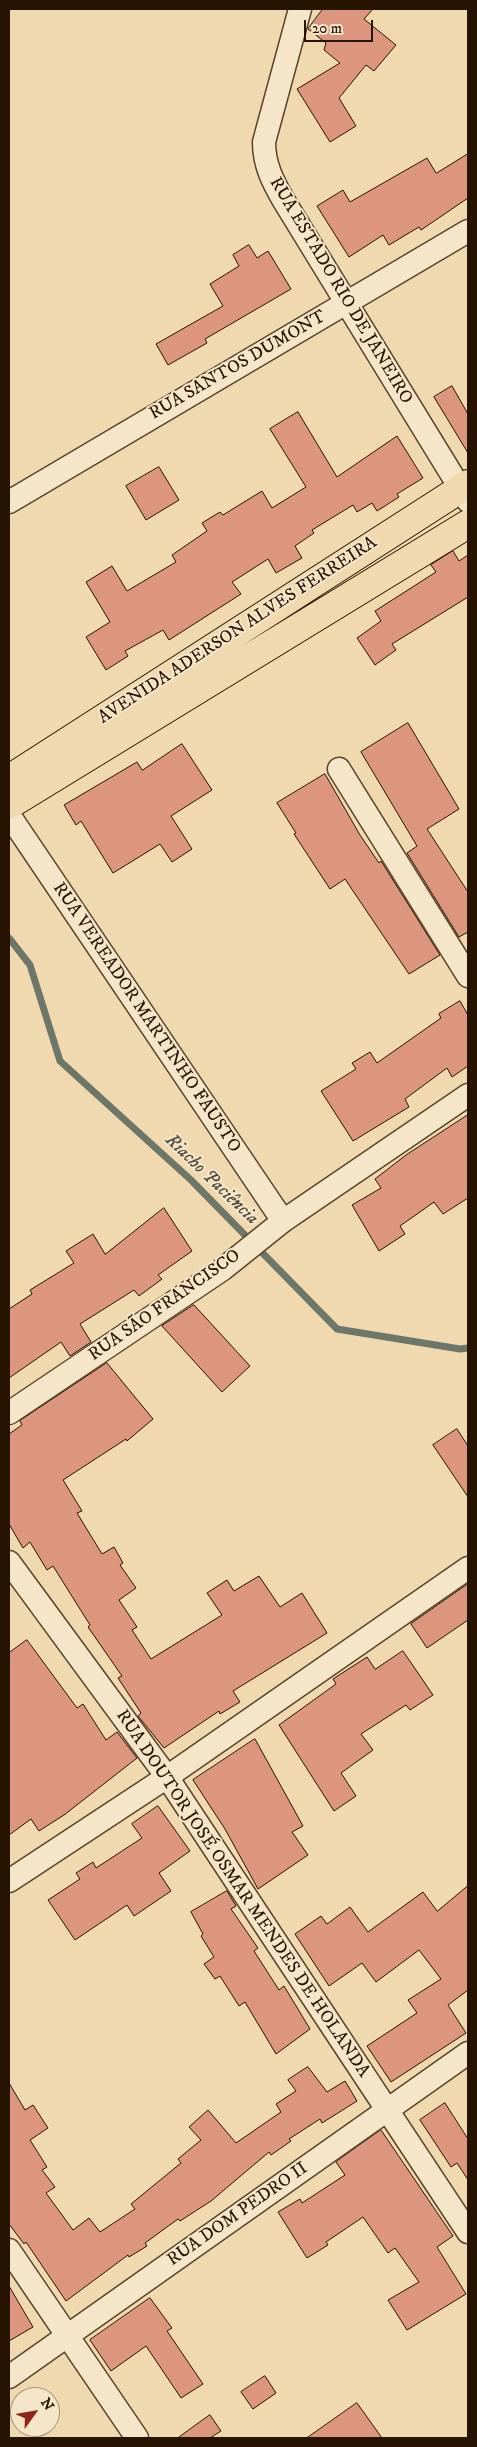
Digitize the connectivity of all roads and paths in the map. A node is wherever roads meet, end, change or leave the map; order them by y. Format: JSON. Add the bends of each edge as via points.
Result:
{"nodes":[{"id":1,"x":300,"y":9,"type":"edge"},
{"id":2,"x":468,"y":231,"type":"edge"},
{"id":3,"x":346,"y":303,"type":"junction"},
{"id":4,"x":465,"y":491,"type":"edge"},
{"id":5,"x":9,"y":502,"type":"edge"},
{"id":6,"x":468,"y":524,"type":"edge"},
{"id":7,"x":338,"y":769,"type":"dead end"},
{"id":8,"x":9,"y":779,"type":"edge"},
{"id":9,"x":9,"y":805,"type":"edge"},
{"id":10,"x":9,"y":815,"type":"edge"},
{"id":11,"x":468,"y":976,"type":"edge"},
{"id":12,"x":468,"y":1095,"type":"edge"},
{"id":13,"x":283,"y":1221,"type":"junction"},
{"id":14,"x":9,"y":1413,"type":"edge"},
{"id":15,"x":9,"y":1562,"type":"edge"},
{"id":16,"x":468,"y":1568,"type":"edge"},
{"id":17,"x":167,"y":1777,"type":"junction"},
{"id":18,"x":9,"y":1881,"type":"edge"},
{"id":19,"x":468,"y":2053,"type":"edge"},
{"id":20,"x":387,"y":2108,"type":"junction"},
{"id":21,"x":468,"y":2232,"type":"edge"},
{"id":22,"x":9,"y":2250,"type":"edge"},
{"id":23,"x":67,"y":2336,"type":"junction"},
{"id":24,"x":9,"y":2378,"type":"edge"},
{"id":25,"x":138,"y":2438,"type":"edge"}],
"edges":[{"from":1,"to":3,"type":"street","name":"RUA ESTADO RIO DE JANEIRO","via":[[268,122],[264,158],[275,186]]},
{"from":2,"to":3,"type":"street","name":"RUA SANTOS DUMONT"},
{"from":3,"to":4,"type":"street","name":"RUA ESTADO RIO DE JANEIRO"},
{"from":3,"to":5,"type":"street","name":"RUA SANTOS DUMONT"},
{"from":4,"to":8,"type":"main road","name":"AVENIDA ADERSON ALVES FERREIRA"},
{"from":6,"to":9,"type":"main road","name":"AVENIDA ADERSON ALVES FERREIRA"},
{"from":7,"to":11,"type":"street"},
{"from":10,"to":13,"type":"street","name":"RUA VEREADOR MARTINHO FAUSTO"},
{"from":12,"to":13,"type":"street","name":"RUA SÃO FRANCISCO"},
{"from":13,"to":14,"type":"street","name":"RUA SÃO FRANCISCO","via":[[223,1269]]},
{"from":15,"to":17,"type":"street","name":"RUA DOUTOR JOSÉ OSMAR MENDES DE HOLANDA"},
{"from":16,"to":17,"type":"street"},
{"from":17,"to":18,"type":"street"},
{"from":17,"to":20,"type":"street","name":"RUA DOUTOR JOSÉ OSMAR MENDES DE HOLANDA"},
{"from":19,"to":20,"type":"street","name":"RUA DOM PEDRO II"},
{"from":20,"to":21,"type":"street","name":"RUA DOUTOR JOSÉ OSMAR MENDES DE HOLANDA"},
{"from":20,"to":23,"type":"street","name":"RUA DOM PEDRO II"},
{"from":22,"to":23,"type":"street"},
{"from":23,"to":24,"type":"street","name":"RUA DOM PEDRO II"},
{"from":23,"to":25,"type":"street"}]}
